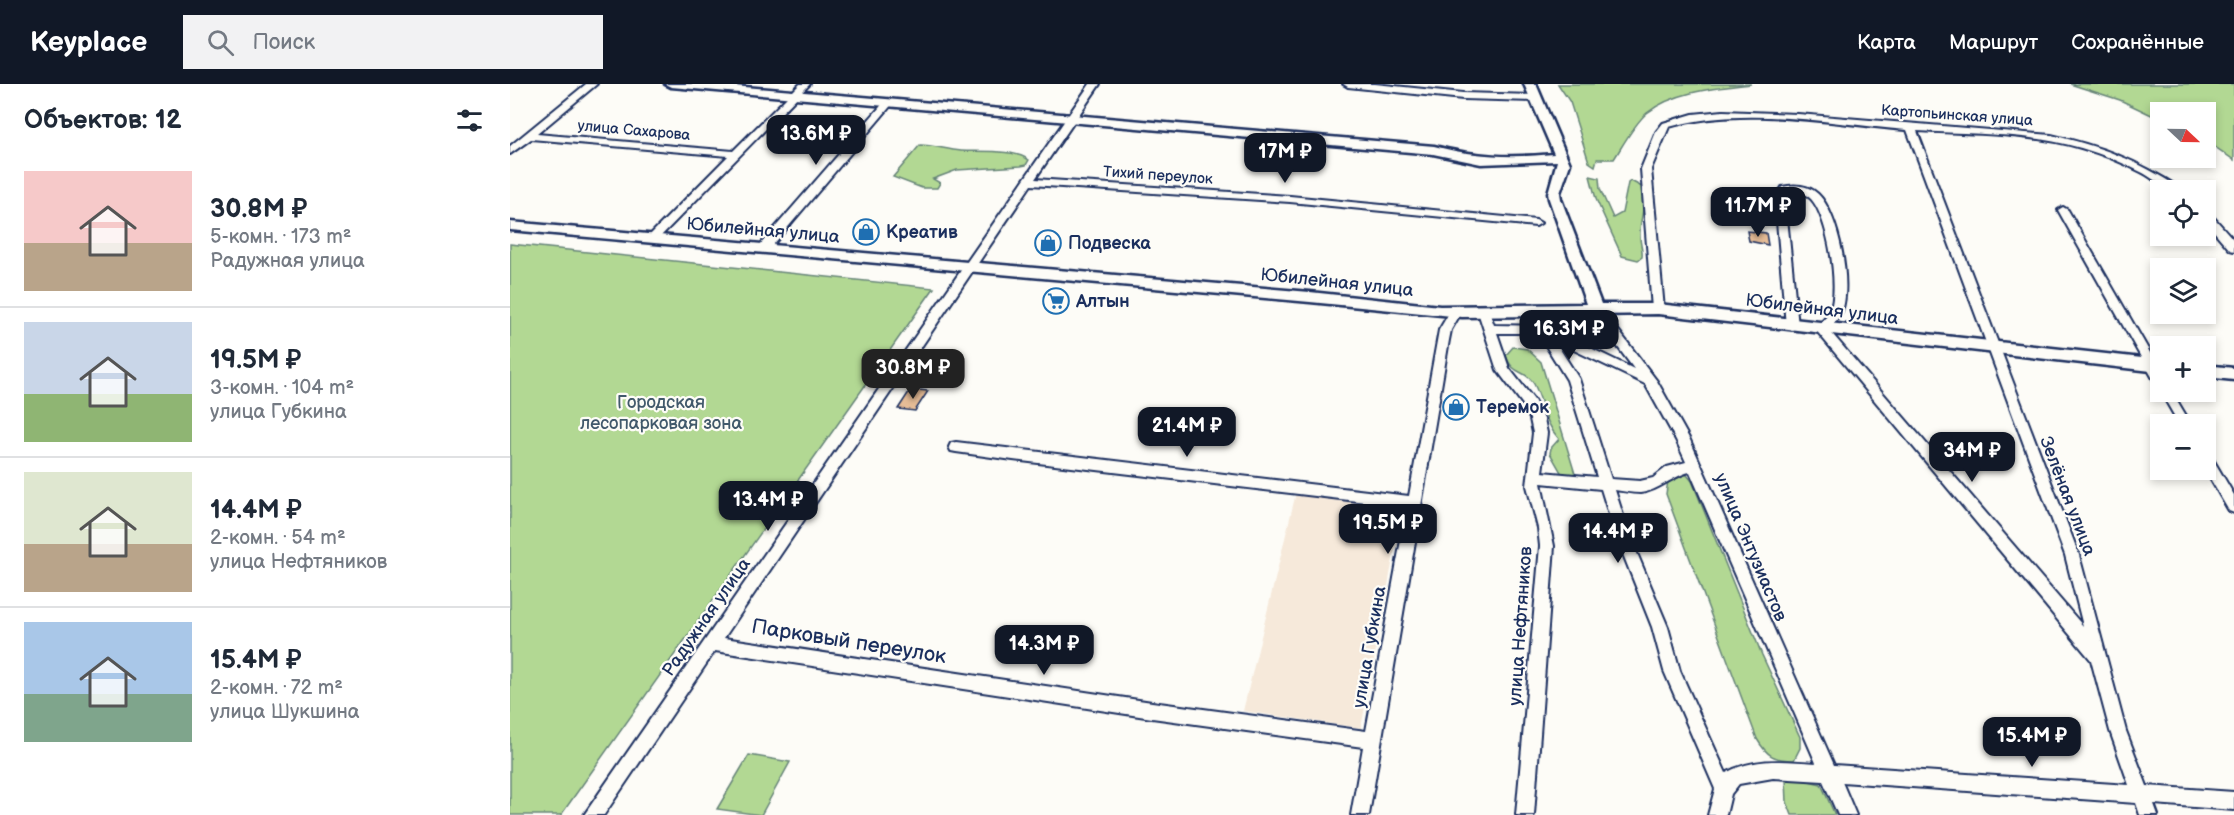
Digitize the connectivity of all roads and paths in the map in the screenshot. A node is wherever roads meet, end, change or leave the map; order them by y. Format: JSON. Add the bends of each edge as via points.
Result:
{"nodes":[{"id":1,"x":592,"y":84,"type":"edge"},
{"id":2,"x":670,"y":84,"type":"edge"},
{"id":3,"x":805,"y":84,"type":"edge"},
{"id":4,"x":1095,"y":84,"type":"edge"},
{"id":5,"x":1348,"y":84,"type":"edge"},
{"id":6,"x":1530,"y":84,"type":"edge"},
{"id":7,"x":795,"y":94,"type":"junction"},
{"id":8,"x":1536,"y":98,"type":"junction"},
{"id":9,"x":890,"y":102,"type":"junction"},
{"id":10,"x":1072,"y":119,"type":"junction"},
{"id":11,"x":1911,"y":127,"type":"junction"},
{"id":12,"x":529,"y":136,"type":"junction"},
{"id":13,"x":510,"y":151,"type":"edge"},
{"id":14,"x":736,"y":154,"type":"junction"},
{"id":15,"x":1561,"y":157,"type":"junction"},
{"id":16,"x":2161,"y":180,"type":"edge"},
{"id":17,"x":1029,"y":182,"type":"junction"},
{"id":18,"x":2063,"y":210,"type":"dead end"},
{"id":19,"x":1536,"y":223,"type":"dead end"},
{"id":20,"x":510,"y":226,"type":"edge"},
{"id":21,"x":2216,"y":227,"type":"edge"},
{"id":22,"x":652,"y":239,"type":"junction"},
{"id":23,"x":2234,"y":247,"type":"edge"},
{"id":24,"x":763,"y":249,"type":"junction"},
{"id":25,"x":970,"y":268,"type":"junction"},
{"id":26,"x":1595,"y":308,"type":"junction"},
{"id":27,"x":1658,"y":309,"type":"junction"},
{"id":28,"x":1456,"y":311,"type":"junction"},
{"id":29,"x":1484,"y":312,"type":"junction"},
{"id":30,"x":1792,"y":326,"type":"junction"},
{"id":31,"x":1489,"y":329,"type":"junction"},
{"id":32,"x":1542,"y":329,"type":"junction"},
{"id":33,"x":1821,"y":329,"type":"junction"},
{"id":34,"x":1992,"y":348,"type":"junction"},
{"id":35,"x":2150,"y":357,"type":"edge"},
{"id":36,"x":2150,"y":364,"type":"edge"},
{"id":37,"x":2216,"y":372,"type":"edge"},
{"id":38,"x":2234,"y":374,"type":"edge"},
{"id":39,"x":1652,"y":384,"type":"junction"},
{"id":40,"x":956,"y":447,"type":"dead end"},
{"id":41,"x":1695,"y":465,"type":"junction"},
{"id":42,"x":1534,"y":477,"type":"junction"},
{"id":43,"x":2216,"y":477,"type":"edge"},
{"id":44,"x":1608,"y":484,"type":"junction"},
{"id":45,"x":1414,"y":502,"type":"junction"},
{"id":46,"x":2234,"y":507,"type":"edge"},
{"id":47,"x":711,"y":643,"type":"junction"},
{"id":48,"x":2099,"y":657,"type":"junction"},
{"id":49,"x":1373,"y":740,"type":"junction"},
{"id":50,"x":1827,"y":770,"type":"junction"},
{"id":51,"x":1723,"y":786,"type":"junction"},
{"id":52,"x":2139,"y":793,"type":"junction"},
{"id":53,"x":2234,"y":801,"type":"edge"},
{"id":54,"x":593,"y":815,"type":"edge"},
{"id":55,"x":1360,"y":815,"type":"edge"},
{"id":56,"x":1525,"y":815,"type":"edge"},
{"id":57,"x":1717,"y":815,"type":"edge"},
{"id":58,"x":1846,"y":815,"type":"edge"},
{"id":59,"x":2149,"y":815,"type":"edge"}],
"edges":[{"from":1,"to":12,"type":"street"},
{"from":2,"to":7,"type":"street"},
{"from":3,"to":7,"type":"street"},
{"from":4,"to":10,"type":"street","name":"Радужная улица"},
{"from":5,"to":8,"type":"street","via":[[1463,96]]},
{"from":6,"to":8,"type":"street"},
{"from":7,"to":9,"type":"street"},
{"from":7,"to":14,"type":"street"},
{"from":8,"to":15,"type":"street"},
{"from":9,"to":10,"type":"street"},
{"from":9,"to":24,"type":"street"},
{"from":10,"to":15,"type":"street","via":[[1434,150],[1481,162]]},
{"from":10,"to":17,"type":"street","name":"Радужная улица"},
{"from":11,"to":16,"type":"street","name":"Картопьинская улица","via":[[2062,140],[2109,152]]},
{"from":11,"to":27,"type":"street","name":"Картопьинская улица","via":[[1723,114],[1666,125],[1646,169]]},
{"from":11,"to":34,"type":"street","name":"Зелёная улица"},
{"from":12,"to":13,"type":"street"},
{"from":12,"to":14,"type":"street","name":"улица Сахарова"},
{"from":14,"to":22,"type":"street"},
{"from":15,"to":26,"type":"street","via":[[1564,164],[1555,199]]},
{"from":17,"to":19,"type":"street","name":"Тихий переулок","via":[[1290,199]]},
{"from":17,"to":25,"type":"street","name":"Радужная улица"},
{"from":18,"to":35,"type":"street"},
{"from":20,"to":22,"type":"street","name":"Юбилейная улица"},
{"from":21,"to":23,"type":"street"},
{"from":22,"to":24,"type":"street","name":"Юбилейная улица"},
{"from":24,"to":25,"type":"street","name":"Юбилейная улица"},
{"from":25,"to":28,"type":"street","name":"Юбилейная улица"},
{"from":25,"to":47,"type":"street","name":"Радужная улица"},
{"from":26,"to":27,"type":"street","name":"Юбилейная улица"},
{"from":26,"to":29,"type":"street","name":"Юбилейная улица"},
{"from":26,"to":39,"type":"street","name":"улица Энтузиастов"},
{"from":27,"to":30,"type":"street","name":"Юбилейная улица"},
{"from":28,"to":29,"type":"street","name":"Юбилейная улица"},
{"from":28,"to":45,"type":"street","name":"улица Губкина","via":[[1445,330]]},
{"from":29,"to":31,"type":"street","name":"улица Нефтяников"},
{"from":30,"to":33,"type":"street","name":"Юбилейная улица"},
{"from":30,"to":33,"type":"street","via":[[1780,198],[1786,189],[1795,188],[1808,191],[1819,200],[1838,267],[1837,310]]},
{"from":31,"to":32,"type":"street"},
{"from":31,"to":42,"type":"street","name":"улица Нефтяников","via":[[1503,370],[1537,419],[1540,433]]},
{"from":32,"to":39,"type":"street"},
{"from":32,"to":44,"type":"street","via":[[1573,379]]},
{"from":33,"to":34,"type":"street","name":"Юбилейная улица"},
{"from":33,"to":48,"type":"street"},
{"from":34,"to":36,"type":"street","name":"Юбилейная улица"},
{"from":34,"to":48,"type":"street","name":"Зелёная улица","via":[[2072,555]]},
{"from":37,"to":38,"type":"street"},
{"from":39,"to":41,"type":"street","name":"улица Энтузиастов"},
{"from":40,"to":45,"type":"street"},
{"from":41,"to":44,"type":"street","via":[[1672,471],[1649,485]]},
{"from":41,"to":50,"type":"street","name":"улица Энтузиастов"},
{"from":42,"to":44,"type":"street"},
{"from":42,"to":56,"type":"street","name":"улица Нефтяников","via":[[1547,546]]},
{"from":43,"to":46,"type":"street"},
{"from":44,"to":51,"type":"street","via":[[1672,671]]},
{"from":45,"to":49,"type":"street","name":"улица Губкина"},
{"from":47,"to":49,"type":"street","name":"Парковый переулок"},
{"from":47,"to":54,"type":"street","name":"Радужная улица"},
{"from":48,"to":52,"type":"street","name":"Зелёная улица"},
{"from":49,"to":55,"type":"street","name":"улица Губкина"},
{"from":50,"to":51,"type":"street","via":[[1746,772]]},
{"from":50,"to":52,"type":"street"},
{"from":50,"to":58,"type":"street","name":"улица Энтузиастов"},
{"from":51,"to":57,"type":"street"},
{"from":52,"to":53,"type":"street"},
{"from":52,"to":59,"type":"street","name":"Зелёная улица"}]}
